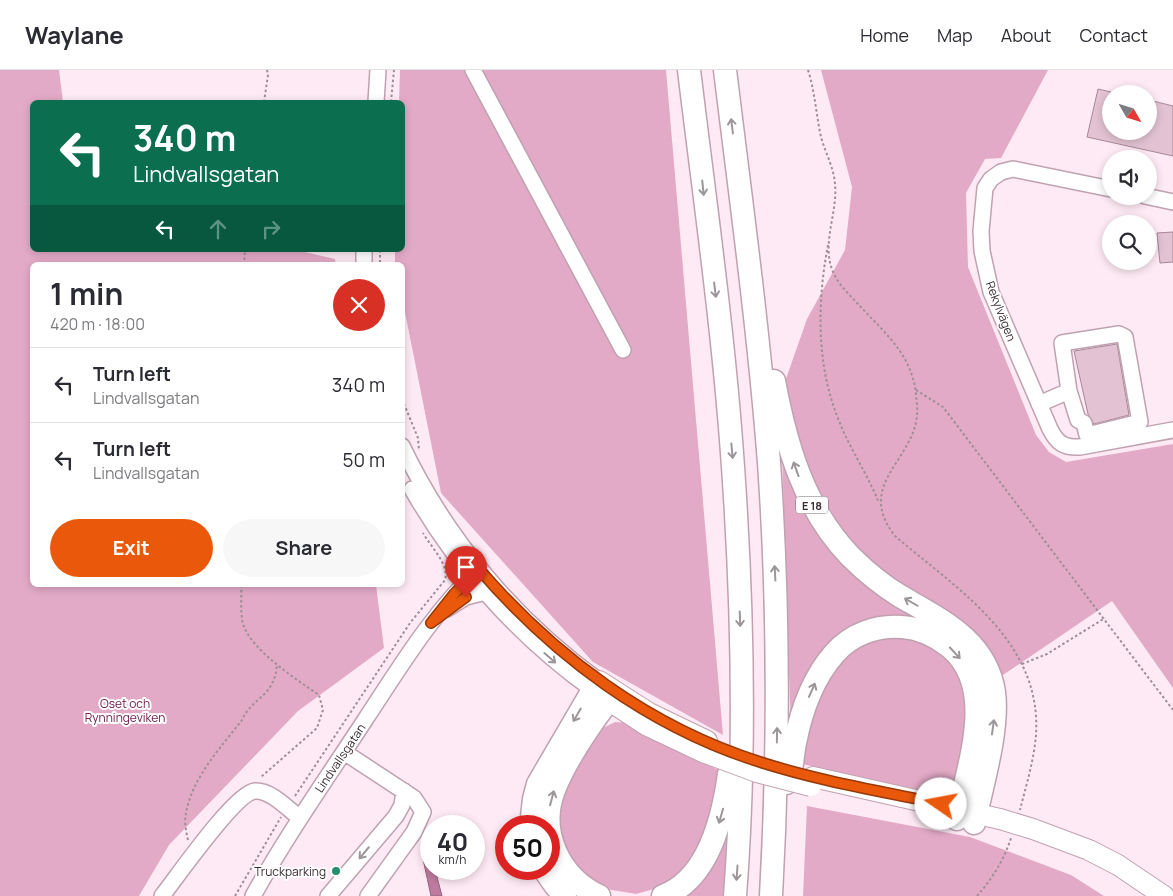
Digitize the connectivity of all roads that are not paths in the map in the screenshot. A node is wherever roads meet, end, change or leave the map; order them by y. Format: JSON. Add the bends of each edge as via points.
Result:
{"nodes":[{"id":1,"x":378,"y":70,"type":"edge"},
{"id":2,"x":473,"y":70,"type":"edge"},
{"id":3,"x":689,"y":70,"type":"edge"},
{"id":4,"x":725,"y":70,"type":"edge"},
{"id":5,"x":376,"y":100,"type":"edge"},
{"id":6,"x":736,"y":163,"type":"junction"},
{"id":7,"x":1102,"y":187,"type":"edge"},
{"id":8,"x":1157,"y":199,"type":"edge"},
{"id":9,"x":1173,"y":202,"type":"edge"},
{"id":10,"x":623,"y":350,"type":"dead end"},
{"id":11,"x":1069,"y":391,"type":"junction"},
{"id":12,"x":1039,"y":404,"type":"junction"},
{"id":13,"x":1173,"y":430,"type":"edge"},
{"id":14,"x":405,"y":452,"type":"edge"},
{"id":15,"x":405,"y":475,"type":"edge"},
{"id":16,"x":476,"y":572,"type":"junction"},
{"id":17,"x":486,"y":592,"type":"junction"},
{"id":18,"x":431,"y":623,"type":"junction"},
{"id":19,"x":604,"y":691,"type":"junction"},
{"id":20,"x":344,"y":752,"type":"junction"},
{"id":21,"x":740,"y":754,"type":"junction"},
{"id":22,"x":404,"y":791,"type":"junction"},
{"id":23,"x":776,"y":802,"type":"junction"},
{"id":24,"x":532,"y":815,"type":"edge"},
{"id":25,"x":966,"y":816,"type":"junction"},
{"id":26,"x":300,"y":818,"type":"junction"},
{"id":27,"x":552,"y":880,"type":"edge"},
{"id":28,"x":162,"y":896,"type":"edge"},
{"id":29,"x":253,"y":896,"type":"edge"},
{"id":30,"x":328,"y":896,"type":"edge"},
{"id":31,"x":368,"y":896,"type":"edge"},
{"id":32,"x":566,"y":896,"type":"edge"},
{"id":33,"x":599,"y":896,"type":"edge"},
{"id":34,"x":663,"y":896,"type":"edge"},
{"id":35,"x":736,"y":896,"type":"edge"},
{"id":36,"x":771,"y":896,"type":"edge"},
{"id":37,"x":1164,"y":896,"type":"edge"}],
"edges":[{"from":1,"to":5,"type":"street"},
{"from":2,"to":10,"type":"street"},
{"from":3,"to":21,"type":"highway","one_way":true,"via":[[733,466],[741,655]]},
{"from":6,"to":4,"type":"highway","number":"E 18","one_way":true},
{"from":23,"to":6,"type":"highway","number":"E 18","one_way":true,"via":[[777,655],[772,518],[762,391]]},
{"from":25,"to":6,"type":"highway","number":"E 18","one_way":true,"via":[[994,722],[994,692],[990,677],[976,650],[960,633],[886,587],[850,556],[829,531],[808,497],[793,460],[777,398]]},
{"from":7,"to":12,"type":"street","name":"Rekylvägen","via":[[1013,169],[1000,172],[985,188],[982,241],[991,292]]},
{"from":8,"to":9,"type":"street"},
{"from":11,"to":11,"type":"street","via":[[1078,420],[1084,423],[1087,435],[1140,422],[1125,337],[1119,334],[1062,343]]},
{"from":11,"to":12,"type":"street"},
{"from":12,"to":13,"type":"street","name":"Rekylvägen","via":[[1054,438],[1068,448]]},
{"from":14,"to":16,"type":"street","via":[[430,499]]},
{"from":15,"to":16,"type":"street","via":[[425,513]]},
{"from":16,"to":17,"type":"street"},
{"from":16,"to":18,"type":"street","name":"Lindvallsgatan"},
{"from":16,"to":19,"type":"street"},
{"from":17,"to":18,"type":"street","name":"Lindvallsgatan","via":[[466,597]]},
{"from":17,"to":19,"type":"street","one_way":true,"via":[[562,668]]},
{"from":18,"to":20,"type":"street","name":"Lindvallsgatan"},
{"from":19,"to":24,"type":"highway","one_way":true,"via":[[538,784]]},
{"from":19,"to":25,"type":"main road","via":[[649,713],[705,747],[812,781]]},
{"from":33,"to":19,"type":"highway","one_way":true,"via":[[575,881],[564,869],[550,839],[548,822],[561,776]]},
{"from":20,"to":22,"type":"street"},
{"from":20,"to":26,"type":"street","name":"Lindvallsgatan"},
{"from":21,"to":34,"type":"highway","one_way":true,"via":[[730,770],[721,816],[702,861],[681,886]]},
{"from":21,"to":35,"type":"highway","one_way":true},
{"from":22,"to":30,"type":"street","one_way":true,"via":[[396,816]]},
{"from":22,"to":31,"type":"street","via":[[414,798],[423,812],[414,832]]},
{"from":23,"to":25,"type":"highway","number":"E 18","one_way":true,"via":[[790,777],[800,724],[810,693],[825,665],[835,652],[862,633],[894,626],[918,630],[941,640],[954,650],[972,678],[976,693],[976,726]]},
{"from":23,"to":36,"type":"highway","number":"E 18"},
{"from":25,"to":37,"type":"main road","via":[[1089,850]]},
{"from":26,"to":28,"type":"street","via":[[270,795],[257,791],[248,793],[193,854]]},
{"from":26,"to":29,"type":"street","name":"Lindvallsgatan"},
{"from":27,"to":32,"type":"highway"}]}
